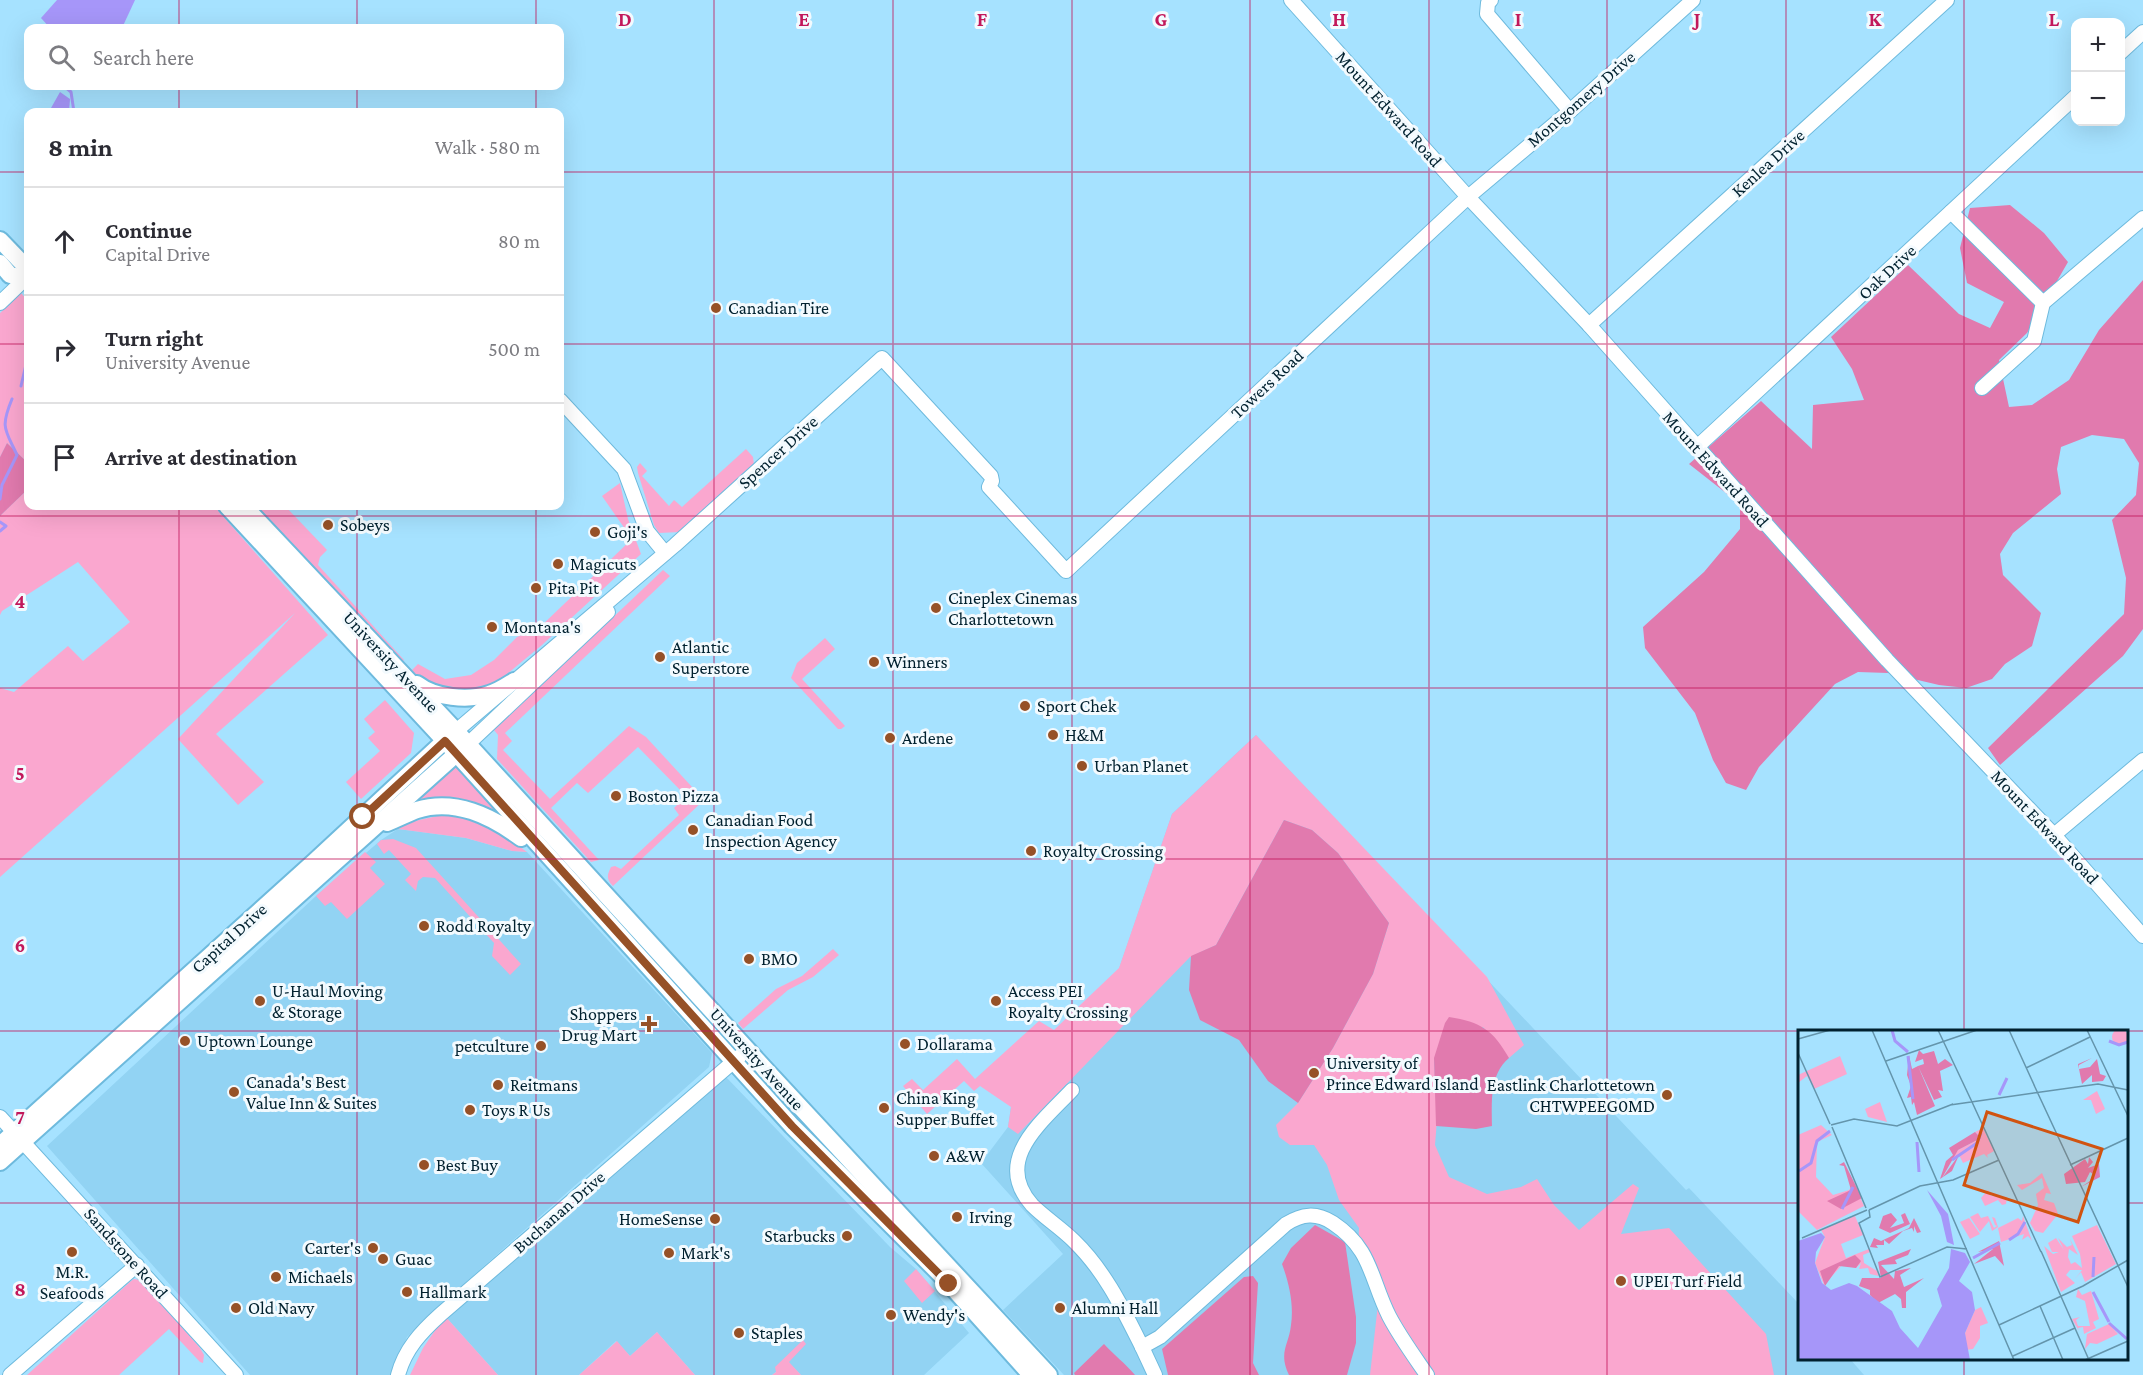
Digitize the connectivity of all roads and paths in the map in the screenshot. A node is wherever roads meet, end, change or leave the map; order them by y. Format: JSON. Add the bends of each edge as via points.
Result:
{"nodes":[{"id":1,"x":1491,"y":0,"type":"edge"},
{"id":2,"x":1692,"y":0,"type":"edge"},
{"id":3,"x":1947,"y":0,"type":"edge"},
{"id":4,"x":1293,"y":1,"type":"edge"},
{"id":5,"x":2143,"y":32,"type":"edge"},
{"id":6,"x":2125,"y":49,"type":"edge"},
{"id":7,"x":2071,"y":101,"type":"edge"},
{"id":8,"x":1570,"y":111,"type":"junction"},
{"id":9,"x":1468,"y":197,"type":"junction"},
{"id":10,"x":1951,"y":213,"type":"junction"},
{"id":11,"x":2143,"y":218,"type":"edge"},
{"id":12,"x":0,"y":240,"type":"edge"},
{"id":13,"x":0,"y":263,"type":"edge"},
{"id":14,"x":24,"y":265,"type":"edge"},
{"id":15,"x":24,"y":279,"type":"edge"},
{"id":16,"x":24,"y":283,"type":"edge"},
{"id":17,"x":0,"y":303,"type":"edge"},
{"id":18,"x":2043,"y":303,"type":"junction"},
{"id":19,"x":1589,"y":325,"type":"junction"},
{"id":20,"x":882,"y":358,"type":"joint"},
{"id":21,"x":1982,"y":388,"type":"dead end"},
{"id":22,"x":564,"y":404,"type":"edge"},
{"id":23,"x":1697,"y":447,"type":"junction"},
{"id":24,"x":231,"y":510,"type":"edge"},
{"id":25,"x":248,"y":510,"type":"edge"},
{"id":26,"x":665,"y":553,"type":"junction"},
{"id":27,"x":385,"y":656,"type":"junction"},
{"id":28,"x":514,"y":681,"type":"junction"},
{"id":29,"x":451,"y":736,"type":"junction"},
{"id":30,"x":462,"y":749,"type":"junction"},
{"id":31,"x":2143,"y":760,"type":"edge"},
{"id":32,"x":372,"y":830,"type":"junction"},
{"id":33,"x":2054,"y":835,"type":"junction"},
{"id":34,"x":548,"y":857,"type":"junction"},
{"id":35,"x":2143,"y":936,"type":"edge"},
{"id":36,"x":748,"y":1049,"type":"junction"},
{"id":37,"x":734,"y":1061,"type":"junction"},
{"id":38,"x":1072,"y":1090,"type":"dead end"},
{"id":39,"x":0,"y":1117,"type":"edge"},
{"id":40,"x":19,"y":1136,"type":"junction"},
{"id":41,"x":0,"y":1145,"type":"edge"},
{"id":42,"x":0,"y":1162,"type":"edge"},
{"id":43,"x":137,"y":1265,"type":"junction"},
{"id":44,"x":1142,"y":1347,"type":"junction"},
{"id":45,"x":10,"y":1375,"type":"edge"},
{"id":46,"x":236,"y":1375,"type":"edge"},
{"id":47,"x":398,"y":1375,"type":"edge"},
{"id":48,"x":1031,"y":1375,"type":"edge"},
{"id":49,"x":1049,"y":1375,"type":"edge"},
{"id":50,"x":1155,"y":1375,"type":"edge"},
{"id":51,"x":1427,"y":1375,"type":"edge"}],
"edges":[{"from":1,"to":8,"type":"street","via":[[1487,14]]},
{"from":2,"to":8,"type":"street","name":"Montgomery Drive"},
{"from":3,"to":19,"type":"street","name":"Kenlea Drive"},
{"from":4,"to":9,"type":"street","name":"Mount Edward Road"},
{"from":5,"to":6,"type":"street"},
{"from":7,"to":10,"type":"street","name":"Oak Drive"},
{"from":8,"to":9,"type":"street","name":"Montgomery Drive"},
{"from":9,"to":19,"type":"street","name":"Mount Edward Road"},
{"from":9,"to":20,"type":"street","name":"Towers Road","via":[[1066,572],[989,487],[991,476]]},
{"from":10,"to":18,"type":"street"},
{"from":10,"to":23,"type":"street","name":"Oak Drive"},
{"from":11,"to":18,"type":"street"},
{"from":12,"to":14,"type":"main road"},
{"from":13,"to":15,"type":"main road","via":[[10,274]]},
{"from":16,"to":17,"type":"street"},
{"from":18,"to":21,"type":"street","via":[[2034,341]]},
{"from":19,"to":23,"type":"street","name":"Mount Edward Road"},
{"from":20,"to":26,"type":"street","name":"Spencer Drive"},
{"from":22,"to":26,"type":"street","via":[[624,469],[647,531]]},
{"from":23,"to":33,"type":"street","name":"Mount Edward Road","via":[[1887,660]]},
{"from":24,"to":29,"type":"main road"},
{"from":25,"to":27,"type":"main road","name":"University Avenue"},
{"from":26,"to":28,"type":"street","name":"Spencer Drive"},
{"from":26,"to":30,"type":"street","name":"Spencer Drive","via":[[572,648]]},
{"from":27,"to":28,"type":"main road","via":[[412,681],[434,694],[488,695]]},
{"from":27,"to":29,"type":"main road","name":"University Avenue"},
{"from":28,"to":29,"type":"street","name":"Spencer Drive"},
{"from":29,"to":30,"type":"main road","name":"University Avenue"},
{"from":29,"to":40,"type":"main road","name":"Capital Drive"},
{"from":30,"to":32,"type":"main road","name":"Capital Drive"},
{"from":30,"to":34,"type":"main road","name":"University Avenue"},
{"from":30,"to":36,"type":"main road","name":"University Avenue"},
{"from":31,"to":33,"type":"street"},
{"from":32,"to":34,"type":"main road","via":[[426,808],[468,809],[496,820]]},
{"from":32,"to":40,"type":"main road","name":"Capital Drive"},
{"from":33,"to":35,"type":"street","name":"Mount Edward Road"},
{"from":34,"to":37,"type":"main road","name":"University Avenue"},
{"from":36,"to":37,"type":"street","name":"Buchanan Drive"},
{"from":36,"to":49,"type":"main road","name":"University Avenue"},
{"from":37,"to":47,"type":"street","name":"Buchanan Drive","via":[[425,1328],[402,1360]]},
{"from":37,"to":48,"type":"main road","name":"University Avenue","via":[[820,1156],[943,1277]]},
{"from":38,"to":44,"type":"street","via":[[1023,1146],[1017,1165],[1018,1182],[1025,1198],[1075,1242],[1102,1275]]},
{"from":39,"to":40,"type":"street","name":"Sandstone Road"},
{"from":40,"to":41,"type":"main road","name":"Capital Drive"},
{"from":40,"to":42,"type":"main road","name":"Capital Drive"},
{"from":40,"to":43,"type":"street","name":"Sandstone Road"},
{"from":43,"to":45,"type":"street"},
{"from":43,"to":46,"type":"street","name":"Sandstone Road"},
{"from":44,"to":50,"type":"street"},
{"from":44,"to":51,"type":"street","via":[[1160,1337],[1286,1224],[1314,1215],[1345,1231],[1362,1251],[1389,1316]]}]}
